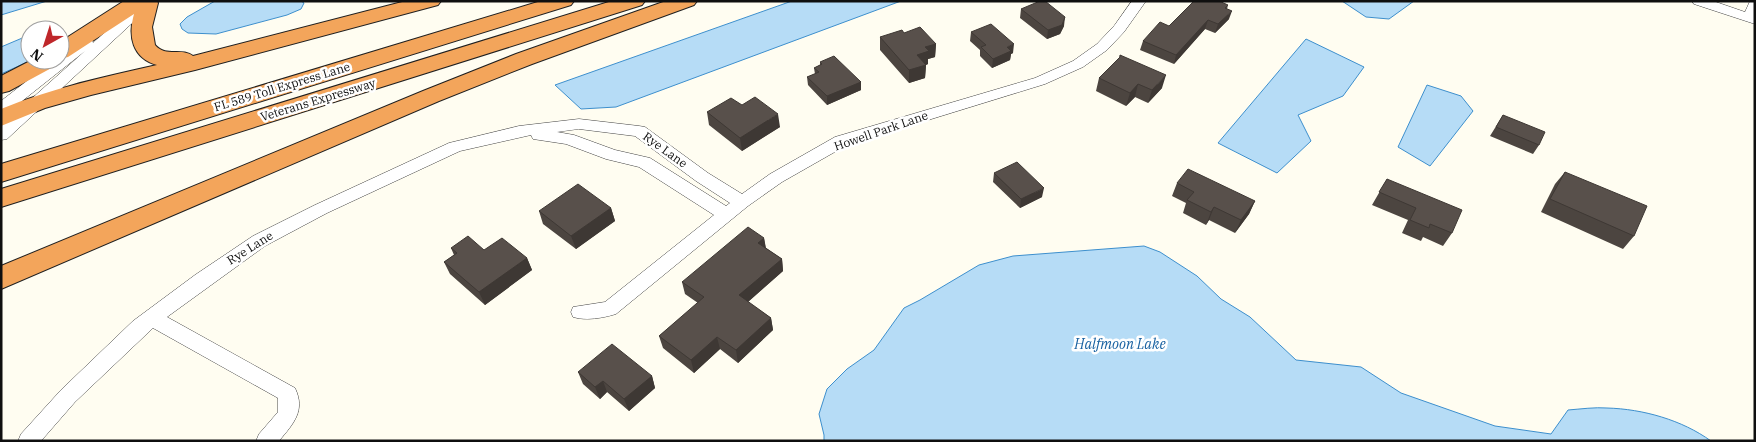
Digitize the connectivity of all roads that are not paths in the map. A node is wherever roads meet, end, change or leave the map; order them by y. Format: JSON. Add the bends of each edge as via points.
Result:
{"nodes":[{"id":1,"x":431,"y":1,"type":"edge"},
{"id":2,"x":532,"y":1,"type":"edge"},
{"id":3,"x":564,"y":1,"type":"edge"},
{"id":4,"x":635,"y":1,"type":"edge"},
{"id":5,"x":687,"y":1,"type":"edge"},
{"id":6,"x":1139,"y":1,"type":"edge"},
{"id":7,"x":1698,"y":1,"type":"edge"},
{"id":8,"x":143,"y":2,"type":"edge"},
{"id":9,"x":1755,"y":4,"type":"edge"},
{"id":10,"x":1752,"y":19,"type":"edge"},
{"id":11,"x":275,"y":40,"type":"junction"},
{"id":12,"x":70,"y":46,"type":"edge"},
{"id":13,"x":30,"y":70,"type":"edge"},
{"id":14,"x":1,"y":86,"type":"edge"},
{"id":15,"x":37,"y":103,"type":"junction"},
{"id":16,"x":1,"y":109,"type":"edge"},
{"id":17,"x":1,"y":118,"type":"edge"},
{"id":18,"x":601,"y":126,"type":"junction"},
{"id":19,"x":518,"y":132,"type":"junction"},
{"id":20,"x":1,"y":135,"type":"edge"},
{"id":21,"x":589,"y":146,"type":"junction"},
{"id":22,"x":662,"y":148,"type":"junction"},
{"id":23,"x":1,"y":161,"type":"edge"},
{"id":24,"x":644,"y":162,"type":"junction"},
{"id":25,"x":1,"y":173,"type":"edge"},
{"id":26,"x":2,"y":198,"type":"edge"},
{"id":27,"x":742,"y":202,"type":"junction"},
{"id":28,"x":726,"y":214,"type":"junction"},
{"id":29,"x":1,"y":278,"type":"edge"},
{"id":30,"x":580,"y":312,"type":"dead end"},
{"id":31,"x":153,"y":318,"type":"junction"},
{"id":32,"x":28,"y":441,"type":"edge"},
{"id":33,"x":266,"y":441,"type":"edge"}],
"edges":[{"from":1,"to":11,"type":"highway"},
{"from":2,"to":23,"type":"highway"},
{"from":3,"to":25,"type":"highway","name":"FL 589 Toll Express Lane"},
{"from":4,"to":26,"type":"highway","name":"Veterans Expressway"},
{"from":5,"to":29,"type":"highway","via":[[431,96]]},
{"from":6,"to":27,"type":"street","name":"Howell Park Lane","via":[[1102,47],[1078,64],[1040,81],[841,141],[776,178]]},
{"from":7,"to":10,"type":"street"},
{"from":8,"to":11,"type":"highway","via":[[140,34],[142,47],[150,55],[179,59]]},
{"from":8,"to":12,"type":"highway"},
{"from":8,"to":15,"type":"street"},
{"from":8,"to":16,"type":"street"},
{"from":9,"to":10,"type":"street"},
{"from":11,"to":15,"type":"highway"},
{"from":13,"to":14,"type":"highway"},
{"from":15,"to":17,"type":"highway"},
{"from":15,"to":20,"type":"street"},
{"from":18,"to":19,"type":"street","name":"Rye Lane","via":[[579,124]]},
{"from":18,"to":21,"type":"street"},
{"from":18,"to":22,"type":"street","name":"Rye Lane","via":[[639,131]]},
{"from":19,"to":21,"type":"street","name":"Rye Lane","via":[[568,139]]},
{"from":19,"to":31,"type":"street","name":"Rye Lane","via":[[455,147],[258,241]]},
{"from":21,"to":24,"type":"street","name":"Rye Lane"},
{"from":22,"to":24,"type":"street"},
{"from":22,"to":27,"type":"street","name":"Rye Lane"},
{"from":24,"to":28,"type":"street","name":"Rye Lane"},
{"from":27,"to":28,"type":"street","name":"Howell Park Lane"},
{"from":28,"to":30,"type":"street","name":"Howell Park Lane","via":[[609,309]]},
{"from":31,"to":32,"type":"street","name":"Rye Lane","via":[[68,396]]},
{"from":31,"to":33,"type":"street","via":[[288,394],[288,414]]}]}
